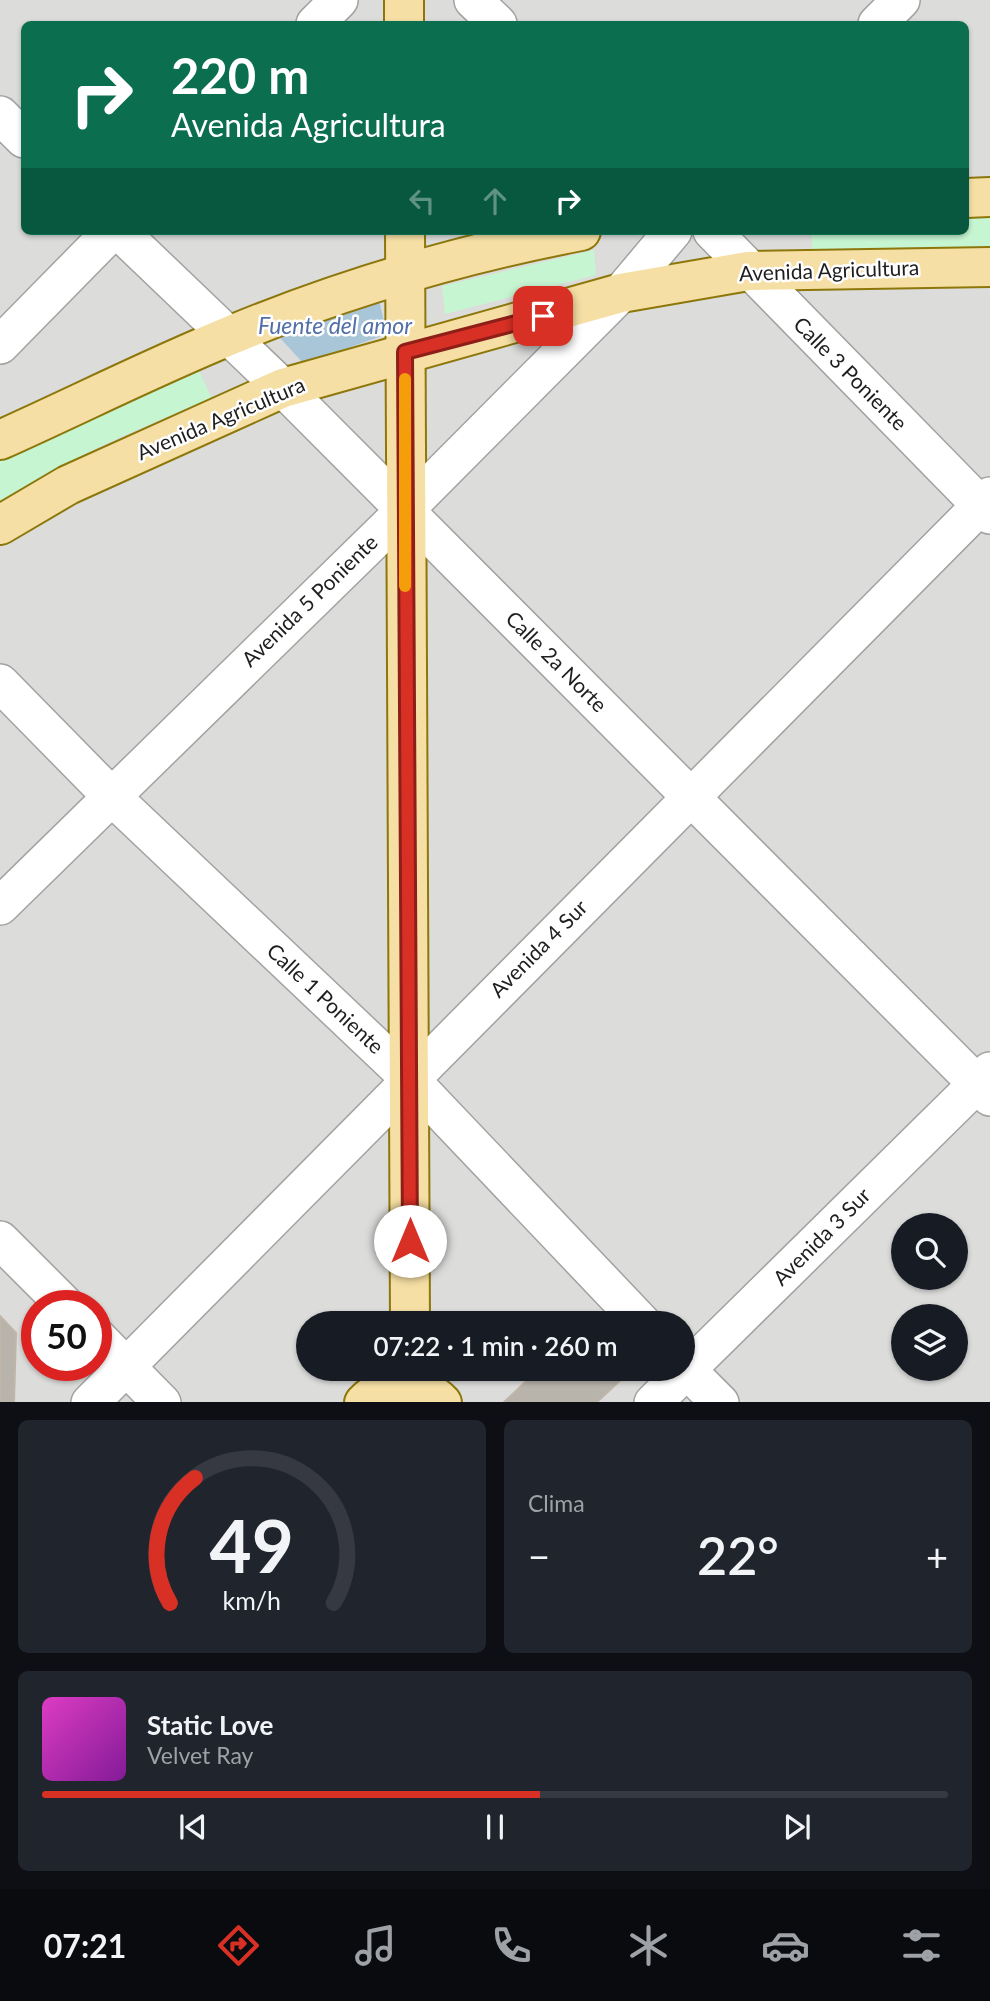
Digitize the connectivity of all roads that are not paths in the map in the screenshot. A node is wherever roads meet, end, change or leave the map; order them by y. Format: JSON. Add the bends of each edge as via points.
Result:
{"nodes":[{"id":1,"x":339,"y":0,"type":"edge"},
{"id":2,"x":404,"y":0,"type":"edge"},
{"id":3,"x":473,"y":0,"type":"edge"},
{"id":4,"x":901,"y":0,"type":"edge"},
{"id":5,"x":318,"y":21,"type":"edge"},
{"id":6,"x":404,"y":21,"type":"edge"},
{"id":7,"x":495,"y":21,"type":"edge"},
{"id":8,"x":880,"y":21,"type":"edge"},
{"id":9,"x":0,"y":115,"type":"edge"},
{"id":10,"x":21,"y":136,"type":"edge"},
{"id":11,"x":990,"y":197,"type":"edge"},
{"id":12,"x":969,"y":198,"type":"edge"},
{"id":13,"x":108,"y":235,"type":"edge"},
{"id":14,"x":123,"y":235,"type":"edge"},
{"id":15,"x":405,"y":235,"type":"edge"},
{"id":16,"x":564,"y":235,"type":"edge"},
{"id":17,"x":670,"y":235,"type":"edge"},
{"id":18,"x":716,"y":235,"type":"edge"},
{"id":19,"x":990,"y":267,"type":"edge"},
{"id":20,"x":748,"y":271,"type":"junction"},
{"id":21,"x":405,"y":273,"type":"junction"},
{"id":22,"x":621,"y":293,"type":"junction"},
{"id":23,"x":228,"y":336,"type":"junction"},
{"id":24,"x":0,"y":345,"type":"edge"},
{"id":25,"x":405,"y":352,"type":"junction"},
{"id":26,"x":283,"y":388,"type":"junction"},
{"id":27,"x":0,"y":440,"type":"edge"},
{"id":28,"x":987,"y":505,"type":"edge"},
{"id":29,"x":405,"y":510,"type":"junction"},
{"id":30,"x":0,"y":525,"type":"edge"},
{"id":31,"x":0,"y":684,"type":"edge"},
{"id":32,"x":110,"y":795,"type":"junction"},
{"id":33,"x":691,"y":796,"type":"junction"},
{"id":34,"x":0,"y":906,"type":"edge"},
{"id":35,"x":410,"y":1079,"type":"junction"},
{"id":36,"x":986,"y":1084,"type":"edge"},
{"id":37,"x":0,"y":1240,"type":"edge"},
{"id":38,"x":50,"y":1290,"type":"edge"},
{"id":39,"x":410,"y":1311,"type":"edge"},
{"id":40,"x":631,"y":1311,"type":"edge"},
{"id":41,"x":112,"y":1352,"type":"edge"},
{"id":42,"x":695,"y":1357,"type":"edge"},
{"id":43,"x":126,"y":1366,"type":"junction"},
{"id":44,"x":695,"y":1378,"type":"edge"},
{"id":45,"x":672,"y":1381,"type":"edge"},
{"id":46,"x":421,"y":1385,"type":"edge"},
{"id":47,"x":90,"y":1402,"type":"edge"},
{"id":48,"x":162,"y":1402,"type":"edge"},
{"id":49,"x":364,"y":1402,"type":"edge"},
{"id":50,"x":653,"y":1402,"type":"edge"},
{"id":51,"x":720,"y":1402,"type":"edge"}],
"edges":[{"from":1,"to":5,"type":"street"},
{"from":2,"to":6,"type":"main road"},
{"from":3,"to":7,"type":"street"},
{"from":4,"to":8,"type":"street"},
{"from":9,"to":10,"type":"street"},
{"from":11,"to":12,"type":"main road"},
{"from":13,"to":24,"type":"street"},
{"from":14,"to":23,"type":"street","name":"Calle 2a Norte"},
{"from":15,"to":21,"type":"main road"},
{"from":16,"to":21,"type":"main road"},
{"from":17,"to":22,"type":"street","name":"Avenida 5 Poniente"},
{"from":18,"to":20,"type":"street","name":"Calle 3 Poniente"},
{"from":19,"to":20,"type":"main road","name":"Avenida Agricultura"},
{"from":20,"to":22,"type":"main road","name":"Avenida Agricultura"},
{"from":20,"to":28,"type":"street","name":"Calle 3 Poniente"},
{"from":21,"to":23,"type":"main road"},
{"from":21,"to":25,"type":"main road"},
{"from":22,"to":25,"type":"main road","name":"Avenida Agricultura"},
{"from":22,"to":29,"type":"street","name":"Avenida 5 Poniente"},
{"from":23,"to":26,"type":"street","name":"Calle 2a Norte"},
{"from":23,"to":27,"type":"main road"},
{"from":25,"to":26,"type":"main road","name":"Avenida Agricultura"},
{"from":25,"to":29,"type":"main road"},
{"from":26,"to":29,"type":"street","name":"Calle 2a Norte"},
{"from":26,"to":30,"type":"main road","name":"Avenida Agricultura","via":[[68,485]]},
{"from":28,"to":33,"type":"street","name":"Avenida 4 Sur"},
{"from":29,"to":32,"type":"street","name":"Avenida 5 Poniente"},
{"from":29,"to":33,"type":"street","name":"Calle 2a Norte"},
{"from":29,"to":35,"type":"main road"},
{"from":31,"to":32,"type":"street","name":"Calle 1 Poniente"},
{"from":32,"to":34,"type":"street","name":"Avenida 5 Poniente"},
{"from":32,"to":35,"type":"street","name":"Calle 1 Poniente"},
{"from":33,"to":35,"type":"street","name":"Avenida 4 Sur"},
{"from":33,"to":36,"type":"street","name":"Calle 2a Norte"},
{"from":35,"to":39,"type":"main road"},
{"from":35,"to":40,"type":"street","name":"Calle 1 Poniente"},
{"from":35,"to":43,"type":"street","name":"Avenida 4 Sur"},
{"from":36,"to":42,"type":"street","name":"Avenida 3 Sur"},
{"from":37,"to":38,"type":"street"},
{"from":41,"to":43,"type":"street"},
{"from":43,"to":47,"type":"street","name":"Avenida 4 Sur"},
{"from":43,"to":48,"type":"street"},
{"from":44,"to":51,"type":"street"},
{"from":45,"to":50,"type":"street","name":"Avenida 3 Sur"},
{"from":46,"to":49,"type":"main road","via":[[386,1388]]}]}
